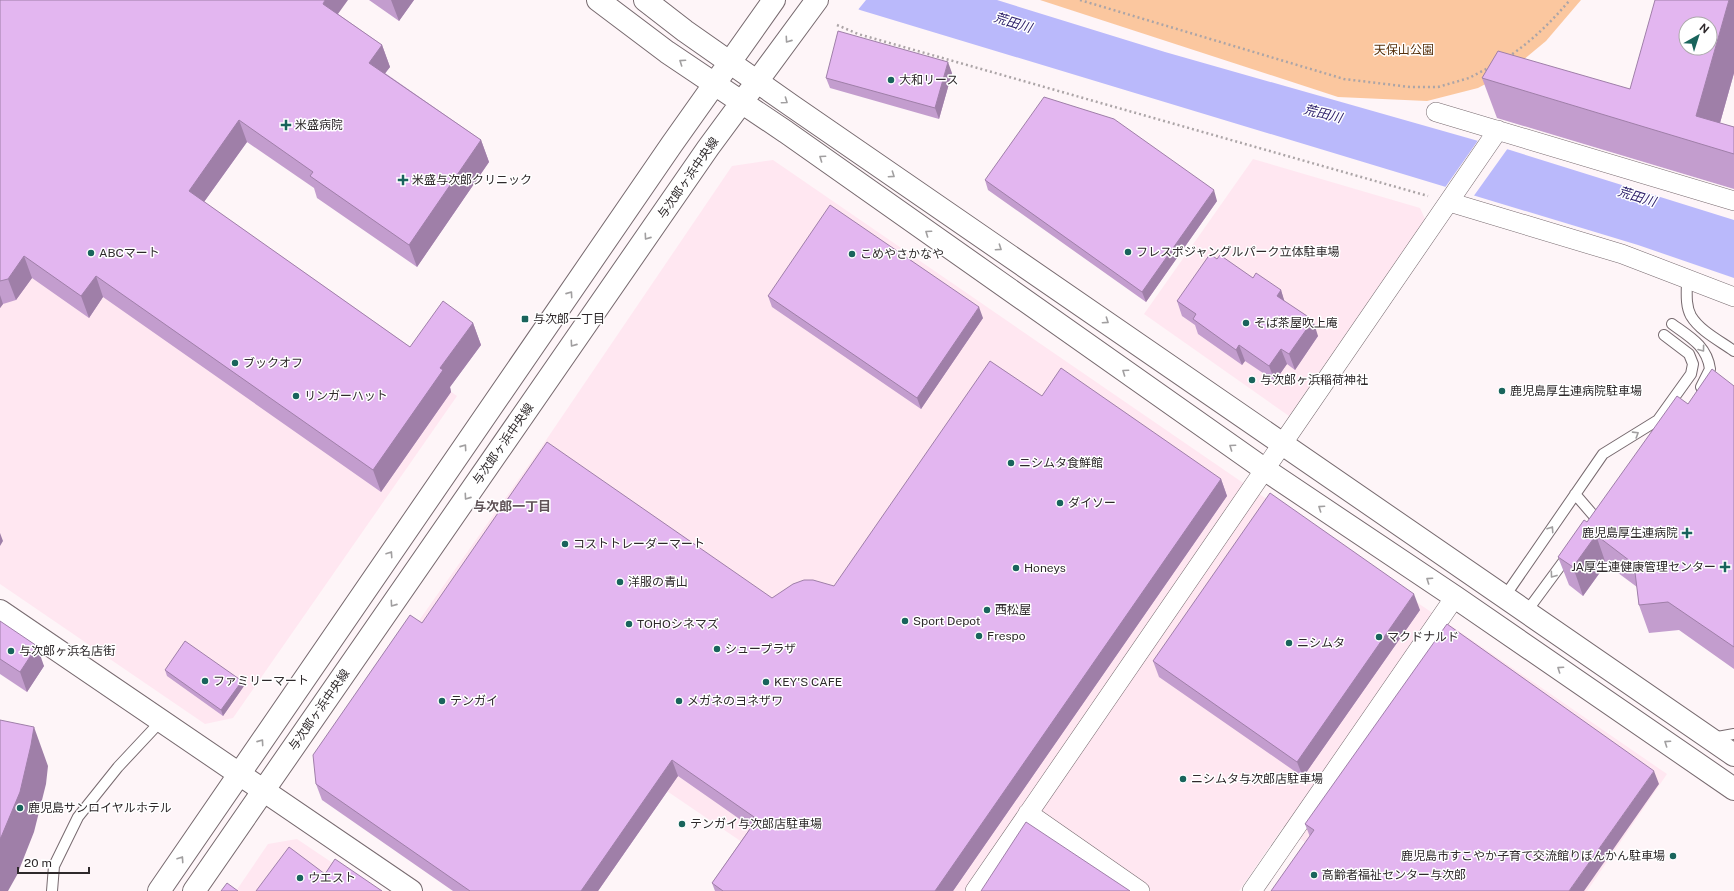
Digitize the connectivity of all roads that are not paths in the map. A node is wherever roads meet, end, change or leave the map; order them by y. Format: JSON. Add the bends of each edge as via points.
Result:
{"nodes":[{"id":1,"x":598,"y":0,"type":"edge"},
{"id":2,"x":645,"y":0,"type":"edge"},
{"id":3,"x":774,"y":0,"type":"edge"},
{"id":4,"x":813,"y":4,"type":"edge"},
{"id":5,"x":730,"y":63,"type":"junction"},
{"id":6,"x":757,"y":82,"type":"junction"},
{"id":7,"x":715,"y":84,"type":"junction"},
{"id":8,"x":742,"y":102,"type":"junction"},
{"id":9,"x":1436,"y":112,"type":"dead end"},
{"id":10,"x":1494,"y":135,"type":"junction"},
{"id":11,"x":1451,"y":197,"type":"junction"},
{"id":12,"x":1734,"y":201,"type":"edge"},
{"id":13,"x":1687,"y":279,"type":"junction"},
{"id":14,"x":1046,"y":280,"type":"junction"},
{"id":15,"x":1734,"y":297,"type":"edge"},
{"id":16,"x":1028,"y":304,"type":"junction"},
{"id":17,"x":1672,"y":324,"type":"dead end"},
{"id":18,"x":1664,"y":335,"type":"dead end"},
{"id":19,"x":1734,"y":351,"type":"edge"},
{"id":20,"x":1697,"y":394,"type":"edge"},
{"id":21,"x":1282,"y":443,"type":"junction"},
{"id":22,"x":1264,"y":469,"type":"junction"},
{"id":23,"x":1576,"y":494,"type":"junction"},
{"id":24,"x":420,"y":511,"type":"junction"},
{"id":25,"x":445,"y":528,"type":"junction"},
{"id":26,"x":1590,"y":530,"type":"edge"},
{"id":27,"x":1576,"y":544,"type":"edge"},
{"id":28,"x":1472,"y":573,"type":"junction"},
{"id":29,"x":1506,"y":596,"type":"junction"},
{"id":30,"x":1455,"y":597,"type":"junction"},
{"id":31,"x":0,"y":611,"type":"edge"},
{"id":32,"x":1527,"y":611,"type":"junction"},
{"id":33,"x":332,"y":640,"type":"junction"},
{"id":34,"x":357,"y":656,"type":"junction"},
{"id":35,"x":161,"y":721,"type":"junction"},
{"id":36,"x":1734,"y":734,"type":"edge"},
{"id":37,"x":1710,"y":738,"type":"junction"},
{"id":38,"x":1734,"y":754,"type":"edge"},
{"id":39,"x":1692,"y":760,"type":"junction"},
{"id":40,"x":239,"y":774,"type":"junction"},
{"id":41,"x":1734,"y":788,"type":"edge"},
{"id":42,"x":263,"y":790,"type":"junction"},
{"id":43,"x":1028,"y":813,"type":"junction"},
{"id":44,"x":52,"y":891,"type":"edge"},
{"id":45,"x":159,"y":891,"type":"edge"},
{"id":46,"x":194,"y":891,"type":"edge"},
{"id":47,"x":411,"y":891,"type":"edge"},
{"id":48,"x":975,"y":891,"type":"edge"},
{"id":49,"x":1140,"y":891,"type":"edge"},
{"id":50,"x":1252,"y":891,"type":"edge"}],
"edges":[{"from":7,"to":1,"type":"street","one_way":true},
{"from":2,"to":5,"type":"street"},
{"from":3,"to":5,"type":"street"},
{"from":4,"to":6,"type":"street","name":"与次郎ヶ浜中央線","one_way":true},
{"from":5,"to":6,"type":"street"},
{"from":5,"to":7,"type":"street"},
{"from":6,"to":8,"type":"street","name":"与次郎ヶ浜中央線"},
{"from":6,"to":14,"type":"street","one_way":true},
{"from":7,"to":8,"type":"street"},
{"from":24,"to":7,"type":"street","one_way":true},
{"from":16,"to":8,"type":"street","one_way":true},
{"from":8,"to":25,"type":"street","name":"与次郎ヶ浜中央線","one_way":true},
{"from":9,"to":10,"type":"street"},
{"from":10,"to":11,"type":"street"},
{"from":10,"to":12,"type":"street"},
{"from":11,"to":13,"type":"street","via":[[1622,254]]},
{"from":11,"to":21,"type":"street"},
{"from":13,"to":15,"type":"street"},
{"from":13,"to":19,"type":"lane","via":[[1686,298],[1690,315],[1702,329]]},
{"from":14,"to":16,"type":"street"},
{"from":14,"to":21,"type":"street","one_way":true},
{"from":22,"to":16,"type":"street","one_way":true},
{"from":17,"to":20,"type":"lane","one_way":true,"via":[[1698,343],[1709,362],[1710,369]]},
{"from":23,"to":18,"type":"lane","one_way":true,"via":[[1603,454],[1658,420],[1691,374],[1693,364],[1689,354]]},
{"from":21,"to":22,"type":"street"},
{"from":21,"to":28,"type":"street"},
{"from":30,"to":22,"type":"street","one_way":true},
{"from":22,"to":43,"type":"street"},
{"from":23,"to":26,"type":"lane","via":[[1603,521]]},
{"from":29,"to":23,"type":"lane","one_way":true},
{"from":24,"to":25,"type":"street"},
{"from":33,"to":24,"type":"street","one_way":true},
{"from":25,"to":34,"type":"street","name":"与次郎ヶ浜中央線","one_way":true},
{"from":27,"to":32,"type":"lane","one_way":true},
{"from":28,"to":29,"type":"street"},
{"from":28,"to":30,"type":"street"},
{"from":29,"to":32,"type":"street"},
{"from":39,"to":30,"type":"street","one_way":true},
{"from":30,"to":50,"type":"street"},
{"from":31,"to":35,"type":"street"},
{"from":32,"to":37,"type":"street"},
{"from":33,"to":34,"type":"street"},
{"from":40,"to":33,"type":"street","one_way":true},
{"from":34,"to":42,"type":"street","name":"与次郎ヶ浜中央線"},
{"from":35,"to":40,"type":"street"},
{"from":35,"to":44,"type":"lane","via":[[113,772],[78,817],[54,866]]},
{"from":36,"to":37,"type":"lane"},
{"from":37,"to":38,"type":"street"},
{"from":37,"to":39,"type":"street"},
{"from":39,"to":41,"type":"street"},
{"from":40,"to":42,"type":"street"},
{"from":45,"to":40,"type":"street","one_way":true},
{"from":42,"to":46,"type":"street","name":"与次郎ヶ浜中央線"},
{"from":42,"to":47,"type":"street"},
{"from":43,"to":48,"type":"street"},
{"from":43,"to":49,"type":"street"}]}
